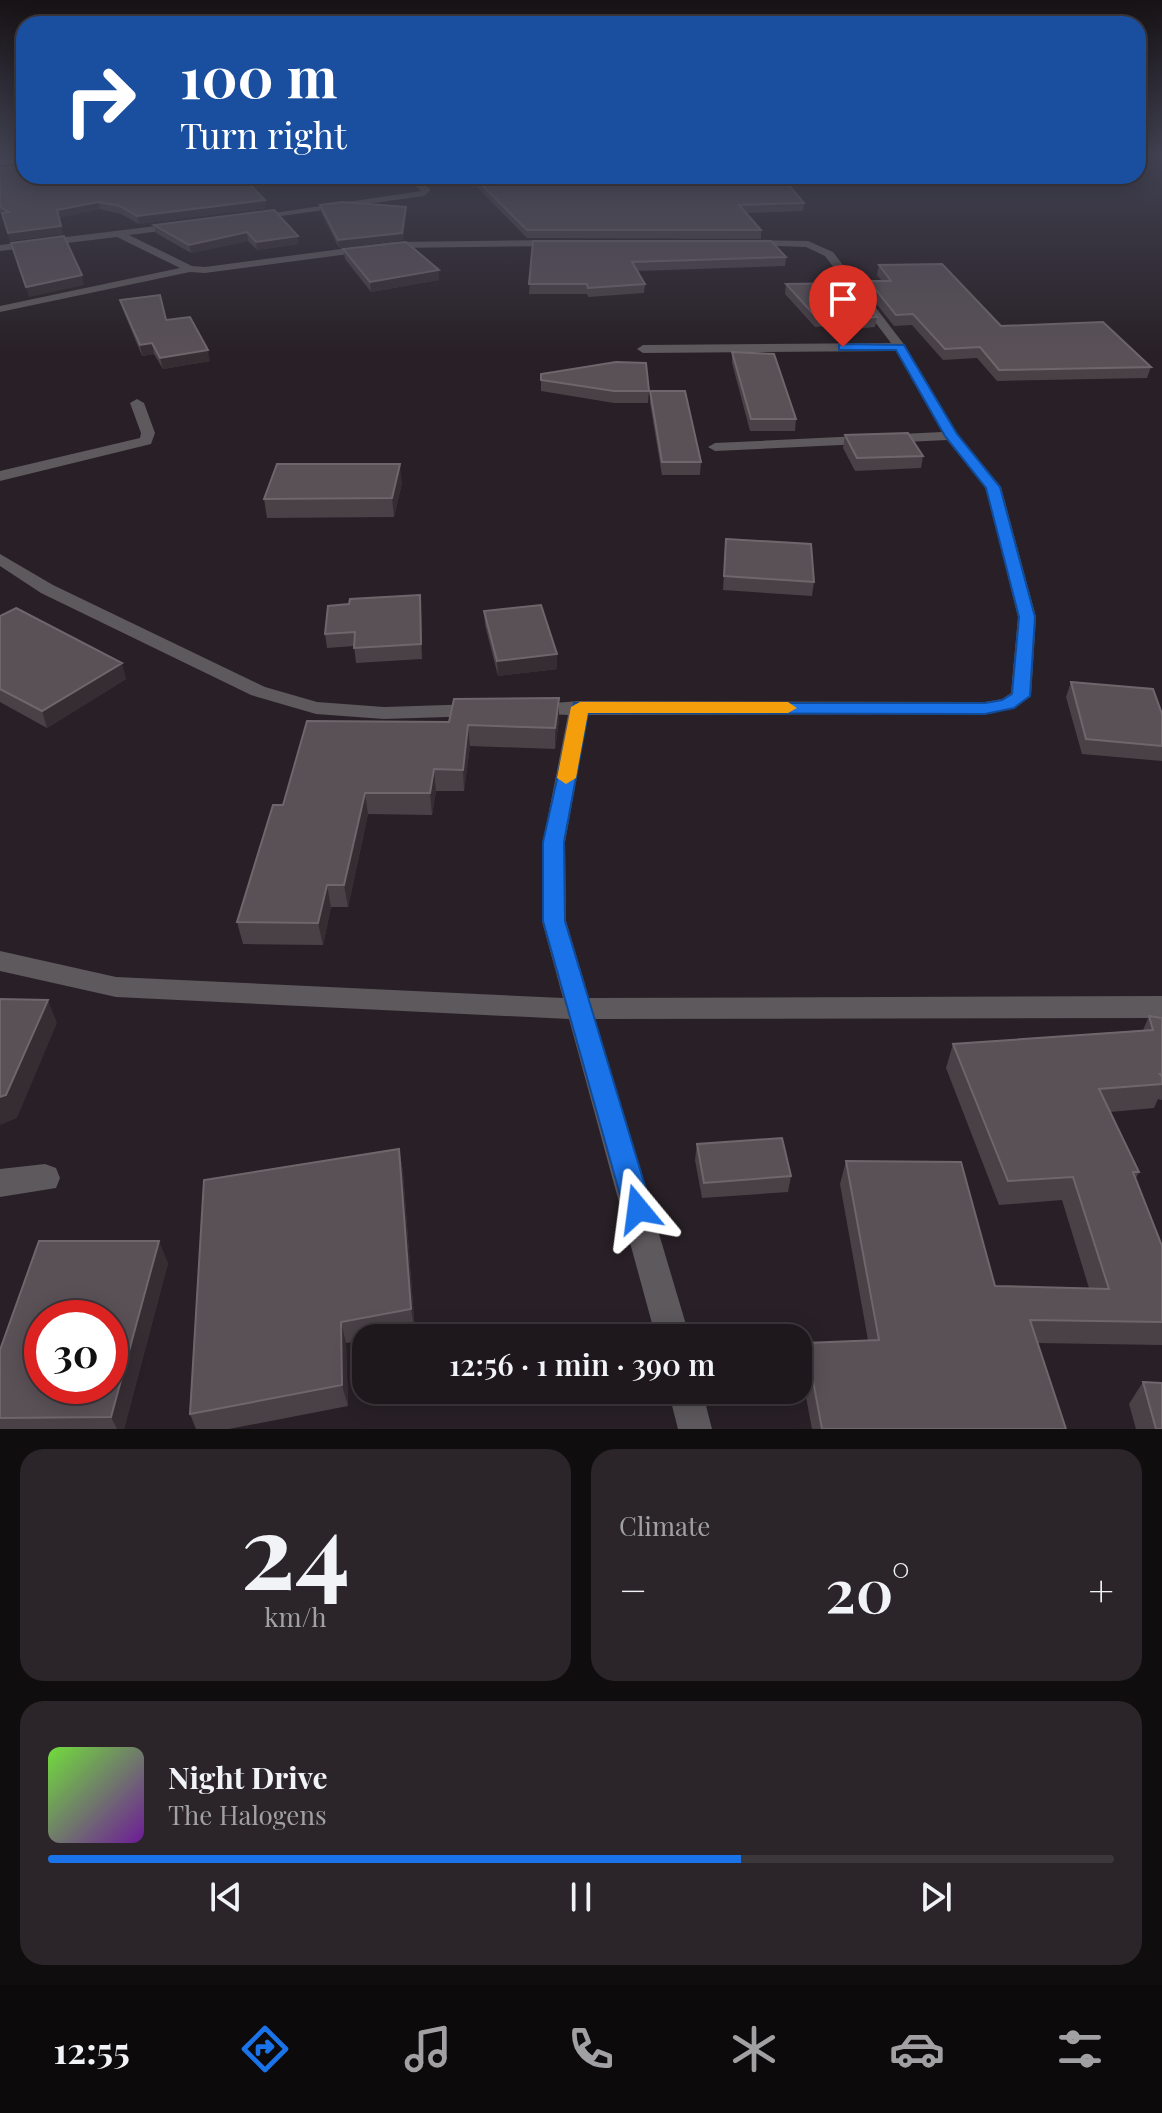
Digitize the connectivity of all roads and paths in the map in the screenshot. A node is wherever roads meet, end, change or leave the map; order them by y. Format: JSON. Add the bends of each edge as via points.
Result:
{"nodes":[{"id":1,"x":197,"y":224,"type":"edge"},
{"id":2,"x":119,"y":234,"type":"junction"},
{"id":3,"x":566,"y":243,"type":"edge"},
{"id":4,"x":742,"y":243,"type":"edge"},
{"id":5,"x":0,"y":248,"type":"edge"},
{"id":6,"x":190,"y":269,"type":"junction"},
{"id":7,"x":0,"y":309,"type":"edge"},
{"id":8,"x":900,"y":347,"type":"junction"},
{"id":9,"x":643,"y":349,"type":"dead end"},
{"id":10,"x":137,"y":403,"type":"dead end"},
{"id":11,"x":951,"y":436,"type":"junction"},
{"id":12,"x":715,"y":447,"type":"dead end"},
{"id":13,"x":0,"y":476,"type":"edge"},
{"id":14,"x":0,"y":559,"type":"edge"},
{"id":15,"x":580,"y":707,"type":"junction"},
{"id":16,"x":0,"y":961,"type":"edge"},
{"id":17,"x":1162,"y":1007,"type":"edge"},
{"id":18,"x":580,"y":1009,"type":"junction"},
{"id":19,"x":45,"y":1178,"type":"dead end"},
{"id":20,"x":0,"y":1183,"type":"edge"},
{"id":21,"x":669,"y":1324,"type":"edge"},
{"id":22,"x":689,"y":1404,"type":"edge"},
{"id":23,"x":695,"y":1429,"type":"edge"}],
"edges":[{"from":1,"to":2,"type":"street"},
{"from":2,"to":5,"type":"street"},
{"from":2,"to":6,"type":"street"},
{"from":3,"to":6,"type":"street","via":[[394,245],[221,270]]},
{"from":4,"to":8,"type":"street","via":[[808,244],[829,254]]},
{"from":6,"to":7,"type":"street"},
{"from":8,"to":9,"type":"street"},
{"from":8,"to":11,"type":"street"},
{"from":10,"to":13,"type":"street","via":[[146,441]]},
{"from":11,"to":12,"type":"street"},
{"from":11,"to":15,"type":"street","via":[[993,487],[1008,537],[1027,617],[1021,696],[985,708]]},
{"from":14,"to":15,"type":"street","via":[[47,589],[258,691],[316,708],[384,713]]},
{"from":15,"to":18,"type":"street","via":[[554,842],[554,921]]},
{"from":16,"to":18,"type":"street","via":[[116,987]]},
{"from":17,"to":18,"type":"street"},
{"from":18,"to":21,"type":"street"},
{"from":19,"to":20,"type":"street"},
{"from":22,"to":23,"type":"street"}]}
